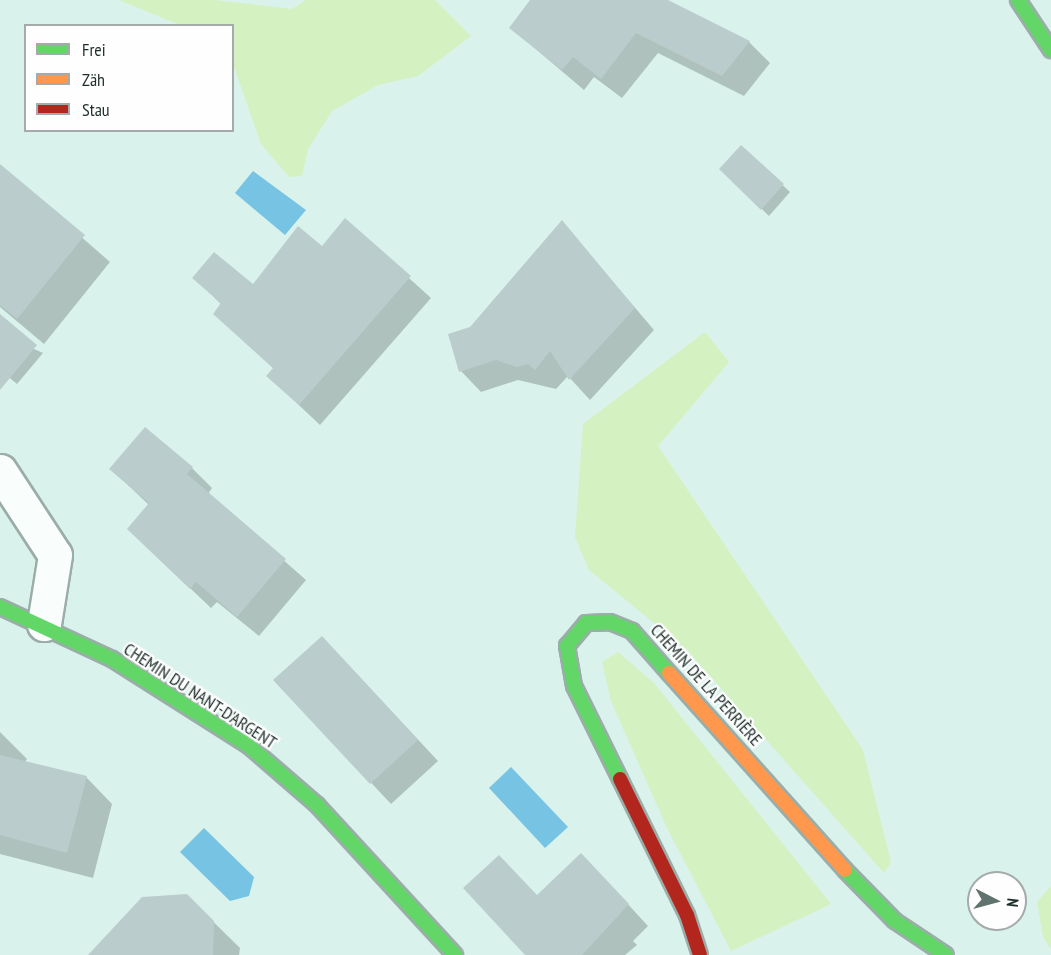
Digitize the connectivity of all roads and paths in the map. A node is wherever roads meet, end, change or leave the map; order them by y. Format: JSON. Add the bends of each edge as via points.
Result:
{"nodes":[{"id":1,"x":1018,"y":0,"type":"edge"},
{"id":2,"x":1051,"y":50,"type":"edge"},
{"id":3,"x":0,"y":471,"type":"edge"},
{"id":4,"x":0,"y":607,"type":"edge"},
{"id":5,"x":44,"y":624,"type":"junction"},
{"id":6,"x":455,"y":955,"type":"edge"},
{"id":7,"x":700,"y":955,"type":"edge"},
{"id":8,"x":946,"y":955,"type":"edge"}],
"edges":[{"from":1,"to":2,"type":"street"},
{"from":3,"to":5,"type":"street","via":[[55,555]]},
{"from":4,"to":5,"type":"street","name":"CHEMIN DU NANT-D'ARGENT"},
{"from":5,"to":6,"type":"street","name":"CHEMIN DU NANT-D'ARGENT","via":[[112,659],[249,746],[317,805]]},
{"from":7,"to":8,"type":"street","name":"CHEMIN DE LA PERRIÈRE","via":[[687,915],[574,686],[567,646],[586,623],[609,622],[632,631],[854,880],[895,921]]}]}
